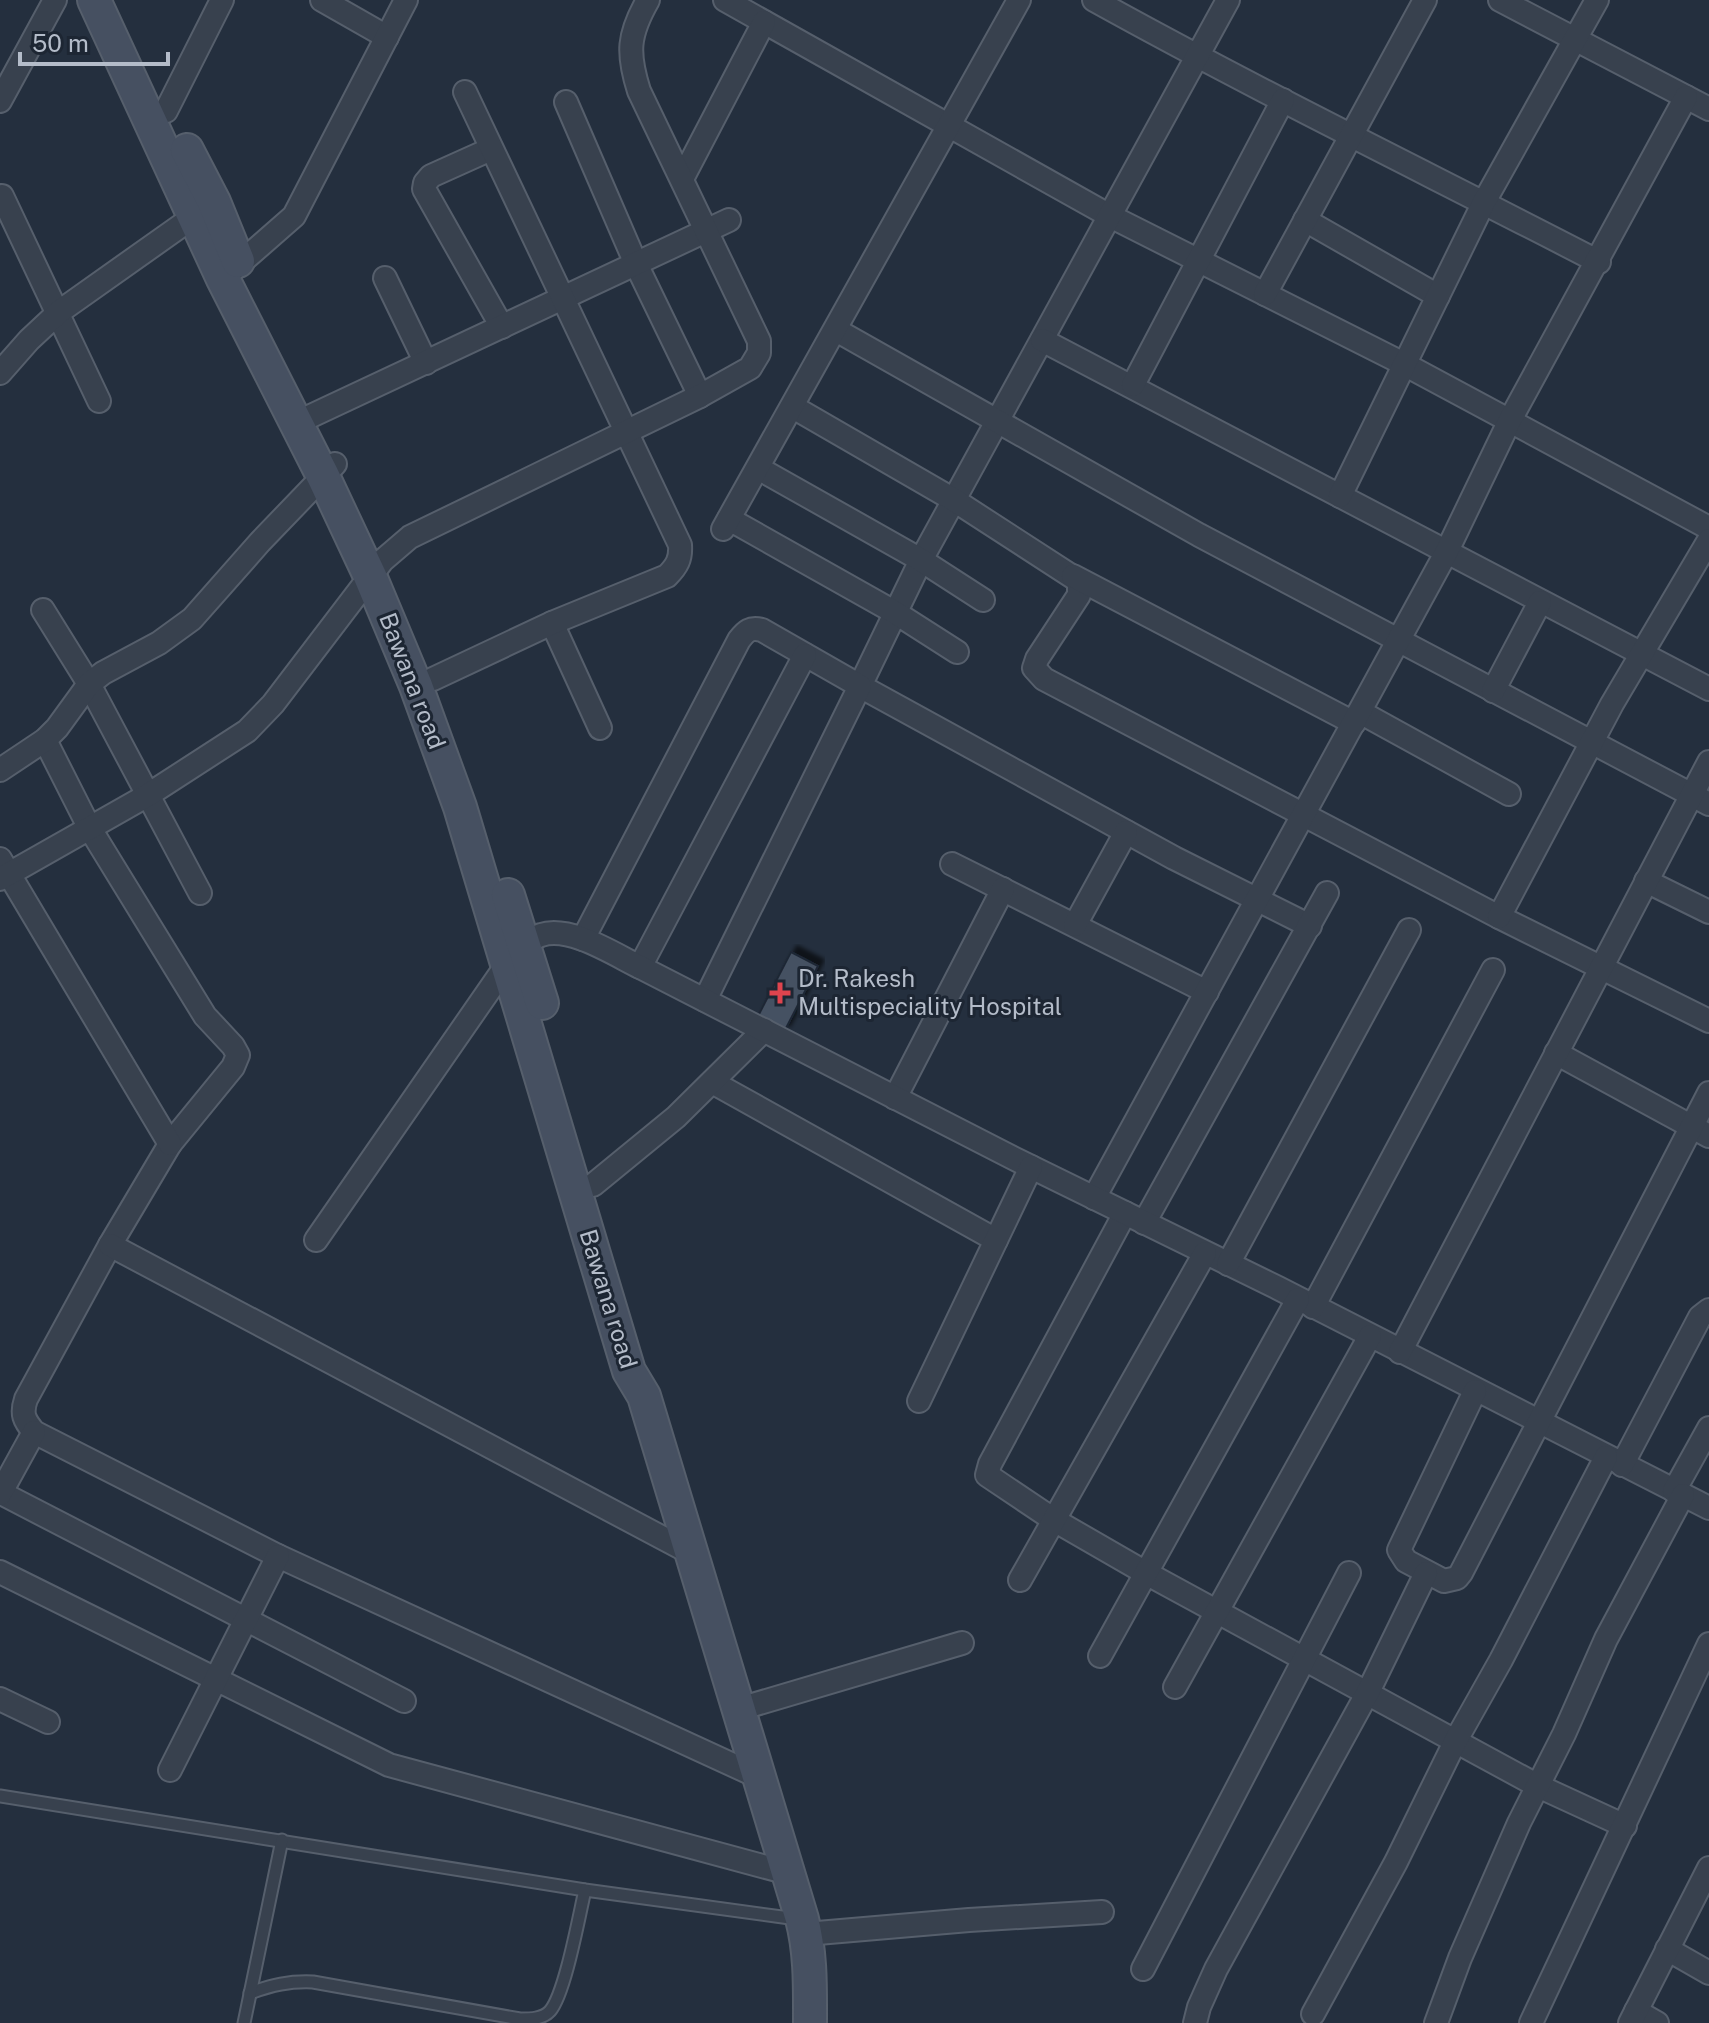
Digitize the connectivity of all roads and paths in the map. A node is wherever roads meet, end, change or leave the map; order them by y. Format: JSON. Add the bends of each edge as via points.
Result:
{"nodes":[{"id":1,"x":55,"y":0,"type":"edge"},
{"id":2,"x":94,"y":0,"type":"edge"},
{"id":3,"x":114,"y":0,"type":"edge"},
{"id":4,"x":222,"y":0,"type":"edge"},
{"id":5,"x":322,"y":0,"type":"edge"},
{"id":6,"x":406,"y":0,"type":"edge"},
{"id":7,"x":648,"y":0,"type":"edge"},
{"id":8,"x":725,"y":0,"type":"edge"},
{"id":9,"x":1019,"y":0,"type":"edge"},
{"id":10,"x":1094,"y":0,"type":"edge"},
{"id":11,"x":1228,"y":0,"type":"edge"},
{"id":12,"x":1425,"y":0,"type":"edge"},
{"id":13,"x":1500,"y":0,"type":"edge"},
{"id":14,"x":1597,"y":0,"type":"edge"},
{"id":15,"x":764,"y":22,"type":"junction"},
{"id":16,"x":387,"y":37,"type":"junction"},
{"id":17,"x":1575,"y":39,"type":"junction"},
{"id":18,"x":1197,"y":57,"type":"junction"},
{"id":19,"x":465,"y":92,"type":"dead end"},
{"id":20,"x":1686,"y":97,"type":"junction"},
{"id":21,"x":1283,"y":100,"type":"junction"},
{"id":22,"x":0,"y":101,"type":"edge"},
{"id":23,"x":566,"y":102,"type":"dead end"},
{"id":24,"x":1709,"y":109,"type":"edge"},
{"id":25,"x":166,"y":111,"type":"junction"},
{"id":26,"x":948,"y":127,"type":"junction"},
{"id":27,"x":1352,"y":134,"type":"junction"},
{"id":28,"x":491,"y":149,"type":"junction"},
{"id":29,"x":682,"y":179,"type":"junction"},
{"id":30,"x":2,"y":196,"type":"edge"},
{"id":31,"x":1484,"y":202,"type":"junction"},
{"id":32,"x":204,"y":209,"type":"junction"},
{"id":33,"x":1110,"y":216,"type":"junction"},
{"id":34,"x":729,"y":220,"type":"dead end"},
{"id":35,"x":1305,"y":220,"type":"junction"},
{"id":36,"x":707,"y":231,"type":"junction"},
{"id":37,"x":1197,"y":260,"type":"junction"},
{"id":38,"x":1599,"y":262,"type":"junction"},
{"id":39,"x":636,"y":264,"type":"junction"},
{"id":40,"x":231,"y":271,"type":"junction"},
{"id":41,"x":385,"y":278,"type":"dead end"},
{"id":42,"x":1265,"y":294,"type":"junction"},
{"id":43,"x":1438,"y":296,"type":"junction"},
{"id":44,"x":561,"y":300,"type":"junction"},
{"id":45,"x":59,"y":312,"type":"junction"},
{"id":46,"x":502,"y":327,"type":"junction"},
{"id":47,"x":836,"y":330,"type":"junction"},
{"id":48,"x":1042,"y":340,"type":"junction"},
{"id":49,"x":426,"y":363,"type":"junction"},
{"id":50,"x":1404,"y":364,"type":"junction"},
{"id":51,"x":0,"y":373,"type":"edge"},
{"id":52,"x":1133,"y":385,"type":"junction"},
{"id":53,"x":700,"y":396,"type":"junction"},
{"id":54,"x":99,"y":401,"type":"dead end"},
{"id":55,"x":793,"y":407,"type":"junction"},
{"id":56,"x":311,"y":416,"type":"junction"},
{"id":57,"x":1510,"y":420,"type":"junction"},
{"id":58,"x":997,"y":422,"type":"junction"},
{"id":59,"x":626,"y":432,"type":"junction"},
{"id":60,"x":758,"y":468,"type":"junction"},
{"id":61,"x":329,"y":470,"type":"junction"},
{"id":62,"x":1340,"y":496,"type":"junction"},
{"id":63,"x":954,"y":500,"type":"junction"},
{"id":64,"x":1709,"y":528,"type":"edge"},
{"id":65,"x":1709,"y":540,"type":"edge"},
{"id":66,"x":1446,"y":553,"type":"junction"},
{"id":67,"x":921,"y":560,"type":"junction"},
{"id":68,"x":376,"y":568,"type":"junction"},
{"id":69,"x":1073,"y":576,"type":"junction"},
{"id":70,"x":983,"y":600,"type":"dead end"},
{"id":71,"x":1540,"y":602,"type":"junction"},
{"id":72,"x":43,"y":610,"type":"dead end"},
{"id":73,"x":896,"y":613,"type":"junction"},
{"id":74,"x":552,"y":623,"type":"junction"},
{"id":75,"x":1398,"y":642,"type":"junction"},
{"id":76,"x":957,"y":652,"type":"dead end"},
{"id":77,"x":805,"y":655,"type":"junction"},
{"id":78,"x":1641,"y":655,"type":"junction"},
{"id":79,"x":433,"y":679,"type":"junction"},
{"id":80,"x":89,"y":684,"type":"junction"},
{"id":81,"x":860,"y":686,"type":"junction"},
{"id":82,"x":1709,"y":689,"type":"edge"},
{"id":83,"x":1493,"y":691,"type":"junction"},
{"id":84,"x":1357,"y":717,"type":"junction"},
{"id":85,"x":600,"y":728,"type":"dead end"},
{"id":86,"x":45,"y":740,"type":"junction"},
{"id":87,"x":1592,"y":743,"type":"junction"},
{"id":88,"x":1709,"y":762,"type":"edge"},
{"id":89,"x":0,"y":770,"type":"edge"},
{"id":90,"x":1509,"y":794,"type":"dead end"},
{"id":91,"x":148,"y":795,"type":"junction"},
{"id":92,"x":1700,"y":799,"type":"edge"},
{"id":93,"x":1304,"y":815,"type":"junction"},
{"id":94,"x":89,"y":827,"type":"junction"},
{"id":95,"x":1126,"y":832,"type":"junction"},
{"id":96,"x":952,"y":864,"type":"dead end"},
{"id":97,"x":3,"y":871,"type":"edge"},
{"id":98,"x":1646,"y":881,"type":"junction"},
{"id":99,"x":495,"y":888,"type":"junction"},
{"id":100,"x":1003,"y":889,"type":"junction"},
{"id":101,"x":200,"y":893,"type":"dead end"},
{"id":102,"x":1327,"y":893,"type":"dead end"},
{"id":103,"x":1258,"y":900,"type":"junction"},
{"id":104,"x":1709,"y":912,"type":"edge"},
{"id":105,"x":1499,"y":917,"type":"junction"},
{"id":106,"x":1075,"y":925,"type":"junction"},
{"id":107,"x":1310,"y":926,"type":"junction"},
{"id":108,"x":1409,"y":930,"type":"dead end"},
{"id":109,"x":583,"y":939,"type":"junction"},
{"id":110,"x":517,"y":954,"type":"junction"},
{"id":111,"x":640,"y":967,"type":"junction"},
{"id":112,"x":1600,"y":967,"type":"junction"},
{"id":113,"x":1493,"y":970,"type":"dead end"},
{"id":114,"x":1207,"y":992,"type":"junction"},
{"id":115,"x":705,"y":1000,"type":"junction"},
{"id":116,"x":1709,"y":1021,"type":"edge"},
{"id":117,"x":764,"y":1030,"type":"junction"},
{"id":118,"x":1556,"y":1053,"type":"junction"},
{"id":119,"x":712,"y":1082,"type":"junction"},
{"id":120,"x":1709,"y":1093,"type":"edge"},
{"id":121,"x":895,"y":1098,"type":"junction"},
{"id":122,"x":1700,"y":1131,"type":"edge"},
{"id":123,"x":170,"y":1144,"type":"junction"},
{"id":124,"x":1031,"y":1167,"type":"junction"},
{"id":125,"x":593,"y":1185,"type":"junction"},
{"id":126,"x":1094,"y":1198,"type":"junction"},
{"id":127,"x":1134,"y":1218,"type":"junction"},
{"id":128,"x":316,"y":1240,"type":"dead end"},
{"id":129,"x":996,"y":1240,"type":"junction"},
{"id":130,"x":110,"y":1245,"type":"junction"},
{"id":131,"x":1205,"y":1253,"type":"junction"},
{"id":132,"x":1228,"y":1264,"type":"junction"},
{"id":133,"x":1305,"y":1303,"type":"junction"},
{"id":134,"x":1709,"y":1310,"type":"edge"},
{"id":135,"x":1370,"y":1336,"type":"junction"},
{"id":136,"x":1400,"y":1352,"type":"junction"},
{"id":137,"x":1475,"y":1391,"type":"junction"},
{"id":138,"x":644,"y":1396,"type":"junction"},
{"id":139,"x":919,"y":1401,"type":"dead end"},
{"id":140,"x":1539,"y":1422,"type":"junction"},
{"id":141,"x":1709,"y":1428,"type":"edge"},
{"id":142,"x":34,"y":1432,"type":"junction"},
{"id":143,"x":1614,"y":1461,"type":"junction"},
{"id":144,"x":1679,"y":1493,"type":"junction"},
{"id":145,"x":0,"y":1494,"type":"edge"},
{"id":146,"x":1709,"y":1508,"type":"edge"},
{"id":147,"x":1054,"y":1520,"type":"junction"},
{"id":148,"x":693,"y":1554,"type":"junction"},
{"id":149,"x":278,"y":1556,"type":"junction"},
{"id":150,"x":0,"y":1572,"type":"edge"},
{"id":151,"x":1146,"y":1573,"type":"junction"},
{"id":152,"x":1349,"y":1573,"type":"dead end"},
{"id":153,"x":1426,"y":1573,"type":"junction"},
{"id":154,"x":1020,"y":1580,"type":"dead end"},
{"id":155,"x":1218,"y":1610,"type":"junction"},
{"id":156,"x":249,"y":1619,"type":"junction"},
{"id":157,"x":962,"y":1643,"type":"dead end"},
{"id":158,"x":1709,"y":1644,"type":"edge"},
{"id":159,"x":1100,"y":1656,"type":"dead end"},
{"id":160,"x":1307,"y":1659,"type":"junction"},
{"id":161,"x":217,"y":1679,"type":"junction"},
{"id":162,"x":1175,"y":1687,"type":"dead end"},
{"id":163,"x":1368,"y":1692,"type":"junction"},
{"id":164,"x":0,"y":1699,"type":"edge"},
{"id":165,"x":404,"y":1701,"type":"dead end"},
{"id":166,"x":739,"y":1709,"type":"junction"},
{"id":167,"x":48,"y":1722,"type":"dead end"},
{"id":168,"x":1456,"y":1740,"type":"junction"},
{"id":169,"x":170,"y":1770,"type":"dead end"},
{"id":170,"x":759,"y":1777,"type":"junction"},
{"id":171,"x":1538,"y":1786,"type":"junction"},
{"id":172,"x":0,"y":1796,"type":"edge"},
{"id":173,"x":1625,"y":1826,"type":"junction"},
{"id":174,"x":282,"y":1840,"type":"junction"},
{"id":175,"x":1709,"y":1868,"type":"edge"},
{"id":176,"x":788,"y":1873,"type":"junction"},
{"id":177,"x":585,"y":1890,"type":"junction"},
{"id":178,"x":1702,"y":1899,"type":"edge"},
{"id":179,"x":1102,"y":1912,"type":"dead end"},
{"id":180,"x":804,"y":1927,"type":"junction"},
{"id":181,"x":1667,"y":1949,"type":"junction"},
{"id":182,"x":1143,"y":1969,"type":"dead end"},
{"id":183,"x":1709,"y":1973,"type":"edge"},
{"id":184,"x":250,"y":1993,"type":"junction"},
{"id":185,"x":1313,"y":2014,"type":"dead end"},
{"id":186,"x":1633,"y":2017,"type":"edge"},
{"id":187,"x":244,"y":2023,"type":"edge"},
{"id":188,"x":810,"y":2023,"type":"edge"},
{"id":189,"x":1195,"y":2023,"type":"edge"},
{"id":190,"x":1436,"y":2023,"type":"edge"},
{"id":191,"x":1531,"y":2023,"type":"edge"},
{"id":192,"x":1657,"y":2023,"type":"edge"}],
"edges":[{"from":1,"to":22,"type":"street"},
{"from":2,"to":32,"type":"street","name":"Bawana road"},
{"from":3,"to":25,"type":"street","name":"Bawana road"},
{"from":4,"to":25,"type":"street"},
{"from":5,"to":16,"type":"street"},
{"from":6,"to":16,"type":"street"},
{"from":7,"to":29,"type":"street","via":[[635,22],[631,65]]},
{"from":8,"to":15,"type":"street"},
{"from":9,"to":26,"type":"street"},
{"from":10,"to":18,"type":"street"},
{"from":11,"to":18,"type":"street"},
{"from":12,"to":27,"type":"street"},
{"from":13,"to":17,"type":"street"},
{"from":14,"to":17,"type":"street"},
{"from":15,"to":26,"type":"street"},
{"from":15,"to":29,"type":"street"},
{"from":16,"to":40,"type":"street","via":[[294,216]]},
{"from":17,"to":20,"type":"street"},
{"from":17,"to":31,"type":"street"},
{"from":18,"to":21,"type":"street"},
{"from":18,"to":33,"type":"street"},
{"from":19,"to":28,"type":"street"},
{"from":20,"to":24,"type":"street"},
{"from":20,"to":38,"type":"street"},
{"from":21,"to":27,"type":"street"},
{"from":21,"to":37,"type":"street"},
{"from":23,"to":39,"type":"street"},
{"from":25,"to":32,"type":"street","name":"Bawana road"},
{"from":26,"to":33,"type":"street"},
{"from":26,"to":47,"type":"street"},
{"from":27,"to":31,"type":"street"},
{"from":27,"to":35,"type":"street"},
{"from":28,"to":44,"type":"street"},
{"from":28,"to":46,"type":"street","via":[[431,176],[424,189]]},
{"from":29,"to":36,"type":"street"},
{"from":30,"to":45,"type":"street"},
{"from":31,"to":38,"type":"street"},
{"from":31,"to":43,"type":"street"},
{"from":32,"to":40,"type":"street","name":"Bawana road"},
{"from":32,"to":45,"type":"street"},
{"from":33,"to":37,"type":"street"},
{"from":33,"to":48,"type":"street"},
{"from":34,"to":36,"type":"street"},
{"from":35,"to":42,"type":"street"},
{"from":35,"to":43,"type":"street"},
{"from":36,"to":39,"type":"street"},
{"from":36,"to":53,"type":"street","via":[[754,328],[759,353],[750,368]]},
{"from":37,"to":42,"type":"street"},
{"from":37,"to":52,"type":"street"},
{"from":38,"to":57,"type":"street"},
{"from":39,"to":44,"type":"street"},
{"from":39,"to":53,"type":"street"},
{"from":40,"to":56,"type":"street","name":"Bawana road"},
{"from":40,"to":61,"type":"street","name":"Bawana road"},
{"from":41,"to":49,"type":"street"},
{"from":42,"to":50,"type":"street"},
{"from":43,"to":50,"type":"street"},
{"from":44,"to":46,"type":"street"},
{"from":44,"to":59,"type":"street"},
{"from":45,"to":51,"type":"street"},
{"from":45,"to":54,"type":"street"},
{"from":46,"to":49,"type":"street"},
{"from":47,"to":55,"type":"street"},
{"from":47,"to":58,"type":"street"},
{"from":48,"to":52,"type":"street"},
{"from":48,"to":58,"type":"street"},
{"from":49,"to":56,"type":"street"},
{"from":50,"to":57,"type":"street"},
{"from":50,"to":62,"type":"street"},
{"from":52,"to":62,"type":"street"},
{"from":53,"to":59,"type":"street"},
{"from":55,"to":60,"type":"street"},
{"from":55,"to":63,"type":"street"},
{"from":56,"to":61,"type":"street","name":"Bawana road"},
{"from":57,"to":64,"type":"street"},
{"from":57,"to":66,"type":"street"},
{"from":58,"to":63,"type":"street"},
{"from":58,"to":75,"type":"street"},
{"from":59,"to":68,"type":"street","via":[[410,537]]},
{"from":59,"to":74,"type":"street","via":[[681,557],[667,576]]},
{"from":60,"to":67,"type":"street"},
{"from":60,"to":73,"type":"street","via":[[726,524]]},
{"from":61,"to":68,"type":"street","name":"Bawana road"},
{"from":61,"to":80,"type":"street","via":[[192,619]]},
{"from":62,"to":66,"type":"street"},
{"from":63,"to":67,"type":"street"},
{"from":63,"to":69,"type":"street"},
{"from":65,"to":78,"type":"street"},
{"from":66,"to":71,"type":"street"},
{"from":66,"to":75,"type":"street"},
{"from":67,"to":70,"type":"street"},
{"from":67,"to":73,"type":"street"},
{"from":68,"to":79,"type":"street","name":"Bawana road"},
{"from":68,"to":91,"type":"street","via":[[261,719]]},
{"from":68,"to":99,"type":"street","name":"Bawana road","via":[[460,807]]},
{"from":69,"to":84,"type":"street"},
{"from":69,"to":93,"type":"street","via":[[1079,581],[1079,595],[1037,659],[1038,674]]},
{"from":71,"to":78,"type":"street"},
{"from":71,"to":83,"type":"street"},
{"from":72,"to":80,"type":"street"},
{"from":73,"to":76,"type":"street"},
{"from":73,"to":81,"type":"street"},
{"from":74,"to":79,"type":"street"},
{"from":74,"to":85,"type":"street"},
{"from":75,"to":83,"type":"street"},
{"from":75,"to":84,"type":"street"},
{"from":77,"to":81,"type":"street"},
{"from":77,"to":109,"type":"street","via":[[762,630],[746,631]]},
{"from":77,"to":111,"type":"street"},
{"from":78,"to":82,"type":"street"},
{"from":78,"to":87,"type":"street"},
{"from":79,"to":99,"type":"street","name":"Bawana road"},
{"from":80,"to":86,"type":"street"},
{"from":80,"to":91,"type":"street"},
{"from":81,"to":95,"type":"street"},
{"from":81,"to":115,"type":"street"},
{"from":83,"to":87,"type":"street"},
{"from":84,"to":90,"type":"street"},
{"from":84,"to":93,"type":"street"},
{"from":86,"to":89,"type":"street"},
{"from":86,"to":94,"type":"street"},
{"from":87,"to":92,"type":"street"},
{"from":87,"to":105,"type":"street"},
{"from":88,"to":92,"type":"street"},
{"from":91,"to":94,"type":"street"},
{"from":91,"to":101,"type":"street"},
{"from":92,"to":98,"type":"street"},
{"from":93,"to":103,"type":"street"},
{"from":93,"to":105,"type":"street"},
{"from":94,"to":97,"type":"street"},
{"from":94,"to":123,"type":"street","via":[[205,1016],[238,1055]]},
{"from":95,"to":103,"type":"street"},
{"from":95,"to":106,"type":"street"},
{"from":96,"to":100,"type":"street"},
{"from":97,"to":123,"type":"street"},
{"from":98,"to":104,"type":"street"},
{"from":98,"to":112,"type":"street"},
{"from":99,"to":110,"type":"street","name":"Bawana road"},
{"from":100,"to":106,"type":"street"},
{"from":100,"to":121,"type":"street"},
{"from":102,"to":107,"type":"street"},
{"from":103,"to":107,"type":"street"},
{"from":103,"to":114,"type":"street"},
{"from":105,"to":112,"type":"street"},
{"from":106,"to":114,"type":"street"},
{"from":107,"to":127,"type":"street"},
{"from":108,"to":132,"type":"street"},
{"from":109,"to":110,"type":"street","via":[[541,935]]},
{"from":109,"to":111,"type":"street"},
{"from":110,"to":125,"type":"street","name":"Bawana road"},
{"from":110,"to":128,"type":"street"},
{"from":110,"to":138,"type":"street","name":"Bawana road","via":[[629,1371]]},
{"from":111,"to":115,"type":"street"},
{"from":112,"to":116,"type":"street"},
{"from":112,"to":118,"type":"street"},
{"from":113,"to":133,"type":"street"},
{"from":114,"to":126,"type":"street"},
{"from":115,"to":117,"type":"street"},
{"from":117,"to":119,"type":"street"},
{"from":117,"to":121,"type":"street"},
{"from":118,"to":122,"type":"street"},
{"from":118,"to":136,"type":"street"},
{"from":119,"to":125,"type":"street"},
{"from":119,"to":129,"type":"street"},
{"from":120,"to":122,"type":"street"},
{"from":121,"to":124,"type":"street"},
{"from":122,"to":140,"type":"street"},
{"from":123,"to":130,"type":"street"},
{"from":124,"to":126,"type":"street"},
{"from":124,"to":129,"type":"street"},
{"from":125,"to":138,"type":"street","name":"Bawana road","via":[[644,1363]]},
{"from":126,"to":127,"type":"street"},
{"from":127,"to":131,"type":"street"},
{"from":127,"to":147,"type":"street","via":[[988,1470],[991,1478]]},
{"from":129,"to":139,"type":"street"},
{"from":130,"to":142,"type":"street","via":[[26,1399],[24,1420]]},
{"from":130,"to":148,"type":"street"},
{"from":131,"to":132,"type":"street"},
{"from":131,"to":147,"type":"street"},
{"from":132,"to":133,"type":"street"},
{"from":133,"to":135,"type":"street"},
{"from":133,"to":151,"type":"street"},
{"from":134,"to":143,"type":"street"},
{"from":135,"to":136,"type":"street"},
{"from":135,"to":155,"type":"street"},
{"from":136,"to":137,"type":"street"},
{"from":137,"to":140,"type":"street"},
{"from":137,"to":153,"type":"street","via":[[1401,1544],[1402,1557]]},
{"from":138,"to":148,"type":"street","name":"Bawana road"},
{"from":140,"to":143,"type":"street"},
{"from":140,"to":153,"type":"street","via":[[1457,1578],[1444,1581]]},
{"from":141,"to":144,"type":"street"},
{"from":142,"to":145,"type":"street"},
{"from":142,"to":149,"type":"street"},
{"from":143,"to":144,"type":"street"},
{"from":143,"to":168,"type":"street"},
{"from":144,"to":146,"type":"street"},
{"from":144,"to":171,"type":"street"},
{"from":145,"to":156,"type":"street"},
{"from":147,"to":151,"type":"street"},
{"from":147,"to":154,"type":"street"},
{"from":148,"to":166,"type":"street","name":"Bawana road"},
{"from":149,"to":156,"type":"street"},
{"from":149,"to":170,"type":"street"},
{"from":150,"to":161,"type":"street"},
{"from":151,"to":155,"type":"street"},
{"from":151,"to":159,"type":"street"},
{"from":152,"to":160,"type":"street"},
{"from":153,"to":163,"type":"street"},
{"from":155,"to":160,"type":"street"},
{"from":155,"to":162,"type":"street"},
{"from":156,"to":161,"type":"street"},
{"from":156,"to":165,"type":"street"},
{"from":157,"to":166,"type":"street"},
{"from":158,"to":173,"type":"street"},
{"from":160,"to":163,"type":"street"},
{"from":160,"to":182,"type":"street"},
{"from":161,"to":169,"type":"street"},
{"from":161,"to":176,"type":"street","via":[[410,1773]]},
{"from":163,"to":168,"type":"street"},
{"from":163,"to":189,"type":"street","via":[[1216,1969]]},
{"from":164,"to":167,"type":"street"},
{"from":166,"to":170,"type":"street","name":"Bawana road"},
{"from":168,"to":171,"type":"street"},
{"from":168,"to":185,"type":"street"},
{"from":170,"to":176,"type":"street","name":"Bawana road"},
{"from":171,"to":173,"type":"street"},
{"from":171,"to":190,"type":"street"},
{"from":172,"to":174,"type":"lane"},
{"from":173,"to":191,"type":"street"},
{"from":174,"to":177,"type":"lane"},
{"from":174,"to":184,"type":"lane"},
{"from":175,"to":178,"type":"street"},
{"from":176,"to":180,"type":"street","name":"Bawana road"},
{"from":177,"to":180,"type":"lane"},
{"from":177,"to":184,"type":"lane","via":[[556,1999],[549,2013],[536,2019],[313,1982],[273,1984]]},
{"from":178,"to":181,"type":"street"},
{"from":179,"to":180,"type":"street"},
{"from":180,"to":188,"type":"street","name":"Bawana road"},
{"from":181,"to":183,"type":"street"},
{"from":181,"to":186,"type":"street"},
{"from":184,"to":187,"type":"lane"},
{"from":186,"to":192,"type":"street"}]}
